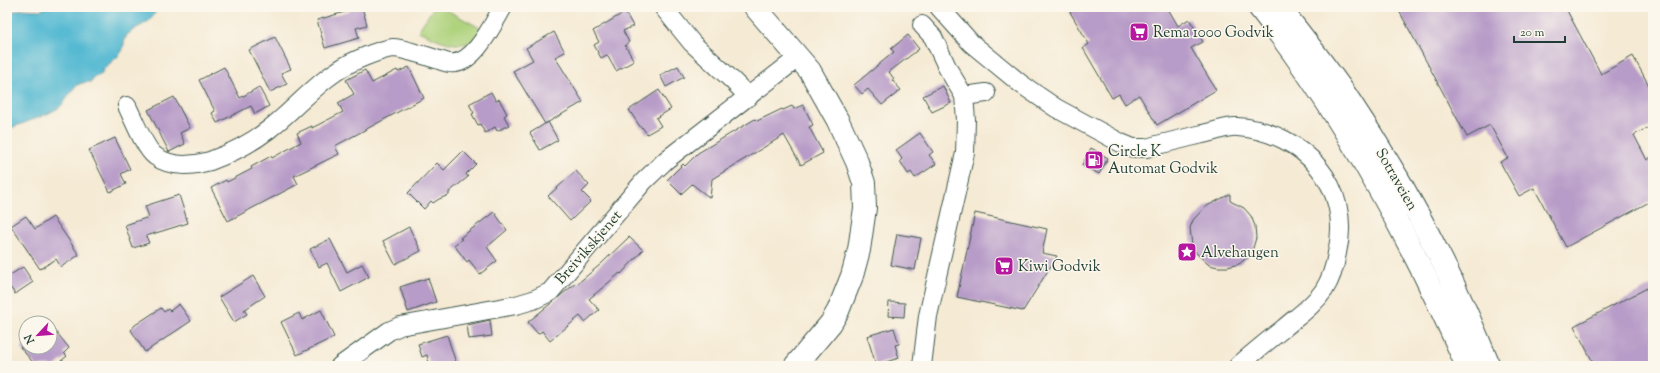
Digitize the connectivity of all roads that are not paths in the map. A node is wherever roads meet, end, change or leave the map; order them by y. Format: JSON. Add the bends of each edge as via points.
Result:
{"nodes":[{"id":1,"x":503,"y":7,"type":"edge"},
{"id":2,"x":663,"y":7,"type":"edge"},
{"id":3,"x":755,"y":7,"type":"edge"},
{"id":4,"x":939,"y":7,"type":"edge"},
{"id":5,"x":1259,"y":7,"type":"edge"},
{"id":6,"x":1280,"y":7,"type":"edge"},
{"id":7,"x":1292,"y":7,"type":"edge"},
{"id":8,"x":922,"y":25,"type":"dead end"},
{"id":9,"x":1303,"y":37,"type":"junction"},
{"id":10,"x":799,"y":57,"type":"junction"},
{"id":11,"x":986,"y":93,"type":"dead end"},
{"id":12,"x":964,"y":96,"type":"junction"},
{"id":13,"x":749,"y":97,"type":"junction"},
{"id":14,"x":127,"y":106,"type":"dead end"},
{"id":15,"x":340,"y":366,"type":"edge"},
{"id":16,"x":795,"y":366,"type":"edge"},
{"id":17,"x":922,"y":366,"type":"edge"},
{"id":18,"x":1238,"y":366,"type":"edge"},
{"id":19,"x":1467,"y":366,"type":"edge"},
{"id":20,"x":1489,"y":366,"type":"edge"}],
"edges":[{"from":1,"to":14,"type":"street","via":[[479,46],[461,61],[450,63],[394,48],[357,60],[332,75],[250,143],[229,154],[196,165],[168,163],[154,155]]},
{"from":2,"to":13,"type":"street","via":[[692,43]]},
{"from":3,"to":10,"type":"main road"},
{"from":4,"to":18,"type":"street","via":[[971,43],[1020,84],[1056,108],[1121,143],[1133,148],[1146,148],[1236,127],[1255,129],[1290,142],[1305,152],[1322,172],[1334,193],[1340,217],[1340,241],[1334,268],[1324,290],[1303,312]]},
{"from":5,"to":19,"type":"main road","name":"Sotraveien","via":[[1300,61],[1365,163],[1420,264]]},
{"from":6,"to":9,"type":"main road","name":"Sotraveien"},
{"from":7,"to":9,"type":"main road","via":[[1299,17]]},
{"from":8,"to":12,"type":"street","via":[[933,37]]},
{"from":9,"to":20,"type":"main road","name":"Sotraveien","via":[[1345,94],[1401,185],[1459,298]]},
{"from":10,"to":13,"type":"street","name":"Breivikskjenet"},
{"from":10,"to":16,"type":"main road","via":[[838,121],[857,162],[864,184],[865,208],[859,250],[838,311]]},
{"from":11,"to":12,"type":"street"},
{"from":12,"to":17,"type":"street","via":[[964,153],[928,316]]},
{"from":13,"to":15,"type":"street","name":"Breivikskjenet","via":[[666,160],[644,181],[550,292],[516,306],[400,326]]}]}
